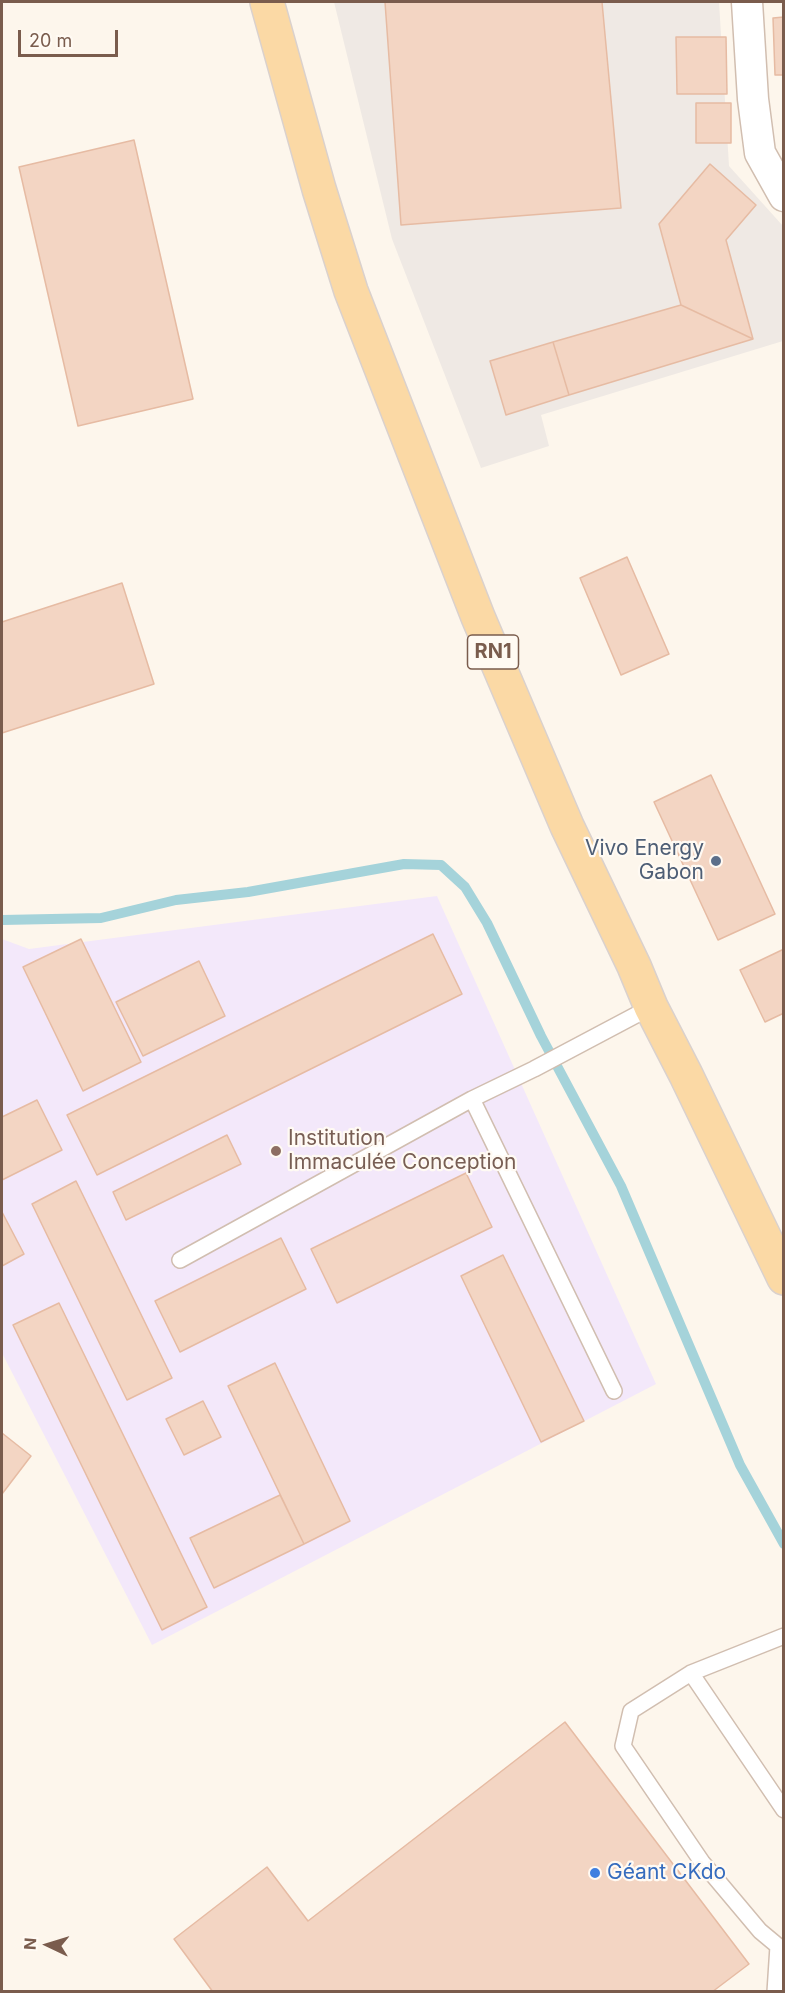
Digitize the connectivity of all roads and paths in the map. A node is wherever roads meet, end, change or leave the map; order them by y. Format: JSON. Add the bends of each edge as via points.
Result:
{"nodes":[{"id":1,"x":267,"y":2,"type":"edge"},
{"id":2,"x":285,"y":2,"type":"edge"},
{"id":3,"x":747,"y":2,"type":"edge"},
{"id":4,"x":278,"y":39,"type":"junction"},
{"id":5,"x":783,"y":196,"type":"edge"},
{"id":6,"x":651,"y":1007,"type":"junction"},
{"id":7,"x":472,"y":1099,"type":"junction"},
{"id":8,"x":180,"y":1260,"type":"dead end"},
{"id":9,"x":783,"y":1278,"type":"edge"},
{"id":10,"x":614,"y":1391,"type":"dead end"},
{"id":11,"x":781,"y":1643,"type":"edge"},
{"id":12,"x":691,"y":1674,"type":"junction"},
{"id":13,"x":783,"y":1810,"type":"edge"},
{"id":14,"x":781,"y":1944,"type":"edge"},
{"id":15,"x":775,"y":1992,"type":"edge"}],
"edges":[{"from":1,"to":4,"type":"main road","number":"RN1"},
{"from":2,"to":4,"type":"main road"},
{"from":3,"to":5,"type":"street","via":[[760,153]]},
{"from":4,"to":6,"type":"main road","number":"RN1","via":[[351,291],[396,408],[567,826]]},
{"from":6,"to":7,"type":"lane"},
{"from":6,"to":9,"type":"main road","number":"RN1"},
{"from":7,"to":8,"type":"lane"},
{"from":7,"to":10,"type":"lane"},
{"from":11,"to":12,"type":"lane"},
{"from":12,"to":13,"type":"lane"},
{"from":12,"to":14,"type":"lane","via":[[631,1711],[623,1746],[702,1862],[760,1931]]},
{"from":14,"to":15,"type":"lane"}]}
